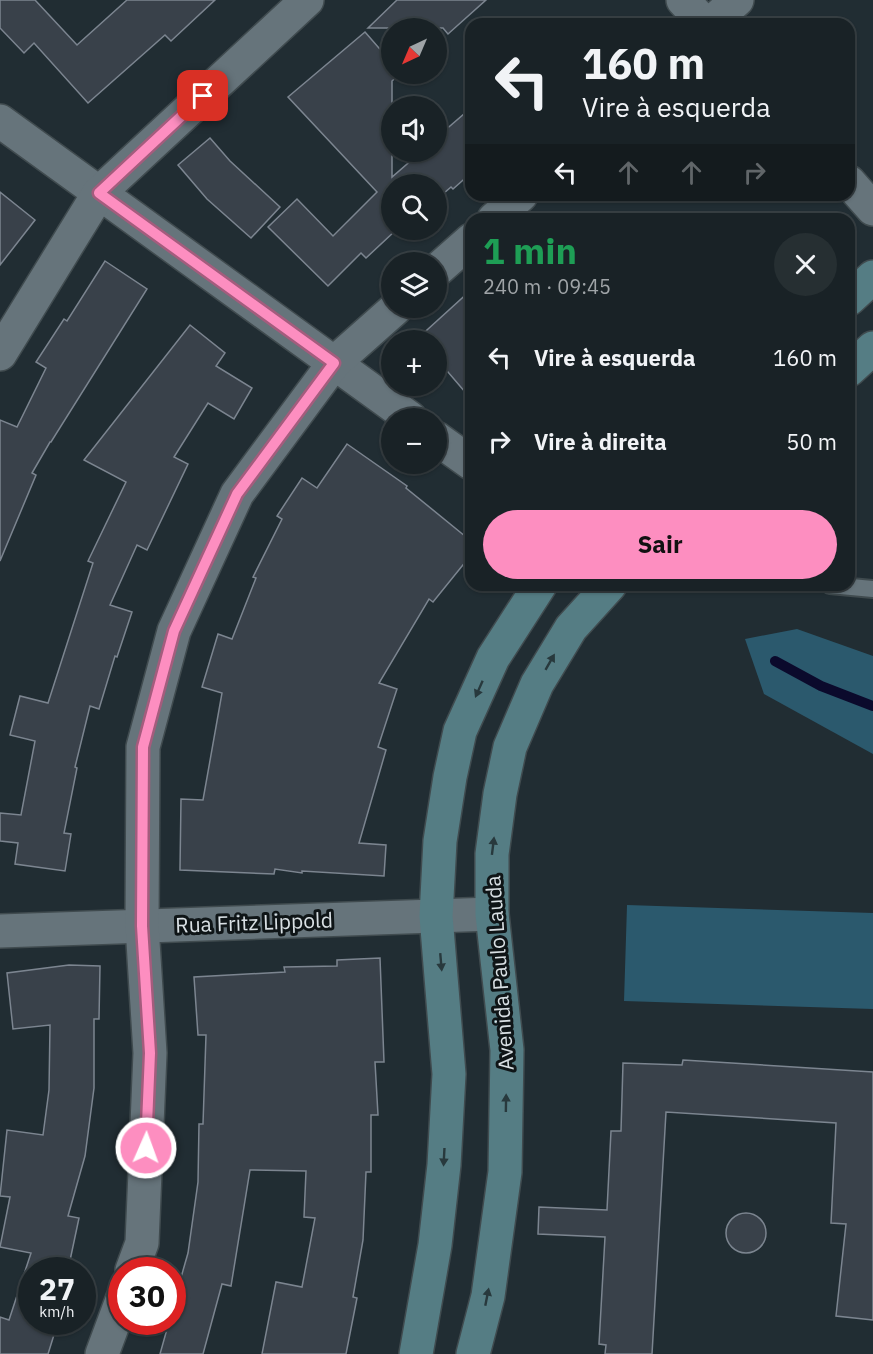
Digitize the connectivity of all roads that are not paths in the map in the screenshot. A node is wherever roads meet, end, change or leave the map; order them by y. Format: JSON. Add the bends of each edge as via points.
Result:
{"nodes":[{"id":1,"x":307,"y":0,"type":"edge"},
{"id":2,"x":683,"y":0,"type":"edge"},
{"id":3,"x":737,"y":0,"type":"edge"},
{"id":4,"x":700,"y":18,"type":"edge"},
{"id":5,"x":717,"y":18,"type":"edge"},
{"id":6,"x":0,"y":121,"type":"edge"},
{"id":7,"x":855,"y":188,"type":"edge"},
{"id":8,"x":99,"y":193,"type":"junction"},
{"id":9,"x":514,"y":201,"type":"edge"},
{"id":10,"x":873,"y":208,"type":"edge"},
{"id":11,"x":500,"y":213,"type":"edge"},
{"id":12,"x":465,"y":245,"type":"edge"},
{"id":13,"x":447,"y":261,"type":"edge"},
{"id":14,"x":873,"y":277,"type":"edge"},
{"id":15,"x":855,"y":294,"type":"edge"},
{"id":16,"x":385,"y":318,"type":"edge"},
{"id":17,"x":873,"y":348,"type":"edge"},
{"id":18,"x":0,"y":354,"type":"edge"},
{"id":19,"x":334,"y":363,"type":"junction"},
{"id":20,"x":855,"y":364,"type":"edge"},
{"id":21,"x":396,"y":408,"type":"edge"},
{"id":22,"x":447,"y":446,"type":"edge"},
{"id":23,"x":465,"y":459,"type":"edge"},
{"id":24,"x":855,"y":588,"type":"edge"},
{"id":25,"x":873,"y":590,"type":"edge"},
{"id":26,"x":536,"y":591,"type":"edge"},
{"id":27,"x":605,"y":591,"type":"edge"},
{"id":28,"x":492,"y":914,"type":"junction"},
{"id":29,"x":436,"y":916,"type":"junction"},
{"id":30,"x":142,"y":926,"type":"junction"},
{"id":31,"x":0,"y":931,"type":"edge"},
{"id":32,"x":137,"y":1257,"type":"edge"},
{"id":33,"x":109,"y":1335,"type":"edge"},
{"id":34,"x":102,"y":1354,"type":"edge"},
{"id":35,"x":416,"y":1354,"type":"edge"},
{"id":36,"x":473,"y":1354,"type":"edge"}],
"edges":[{"from":1,"to":8,"type":"street"},
{"from":2,"to":4,"type":"street"},
{"from":3,"to":5,"type":"street"},
{"from":6,"to":8,"type":"street"},
{"from":7,"to":10,"type":"street"},
{"from":8,"to":18,"type":"street"},
{"from":8,"to":19,"type":"street"},
{"from":9,"to":11,"type":"street"},
{"from":12,"to":13,"type":"street"},
{"from":14,"to":15,"type":"main road"},
{"from":16,"to":19,"type":"street"},
{"from":17,"to":20,"type":"main road"},
{"from":19,"to":21,"type":"street"},
{"from":19,"to":30,"type":"street","via":[[237,494],[174,631],[143,747]]},
{"from":22,"to":23,"type":"street"},
{"from":24,"to":25,"type":"lane"},
{"from":26,"to":29,"type":"main road","one_way":true,"via":[[493,658],[460,731],[440,841]]},
{"from":28,"to":27,"type":"main road","name":"Avenida Paulo Lauda","one_way":true,"via":[[492,854],[510,747],[551,659],[571,628]]},
{"from":28,"to":29,"type":"street","name":"Rua Fritz Lippold"},
{"from":36,"to":28,"type":"main road","name":"Avenida Paulo Lauda","one_way":true,"via":[[488,1296],[505,1172],[507,1050]]},
{"from":29,"to":30,"type":"street","name":"Rua Fritz Lippold"},
{"from":29,"to":35,"type":"main road","one_way":true,"via":[[449,1074],[444,1165]]},
{"from":30,"to":31,"type":"street","name":"Rua Fritz Lippold"},
{"from":30,"to":32,"type":"street","via":[[150,1053],[142,1243]]},
{"from":33,"to":34,"type":"street"}]}
